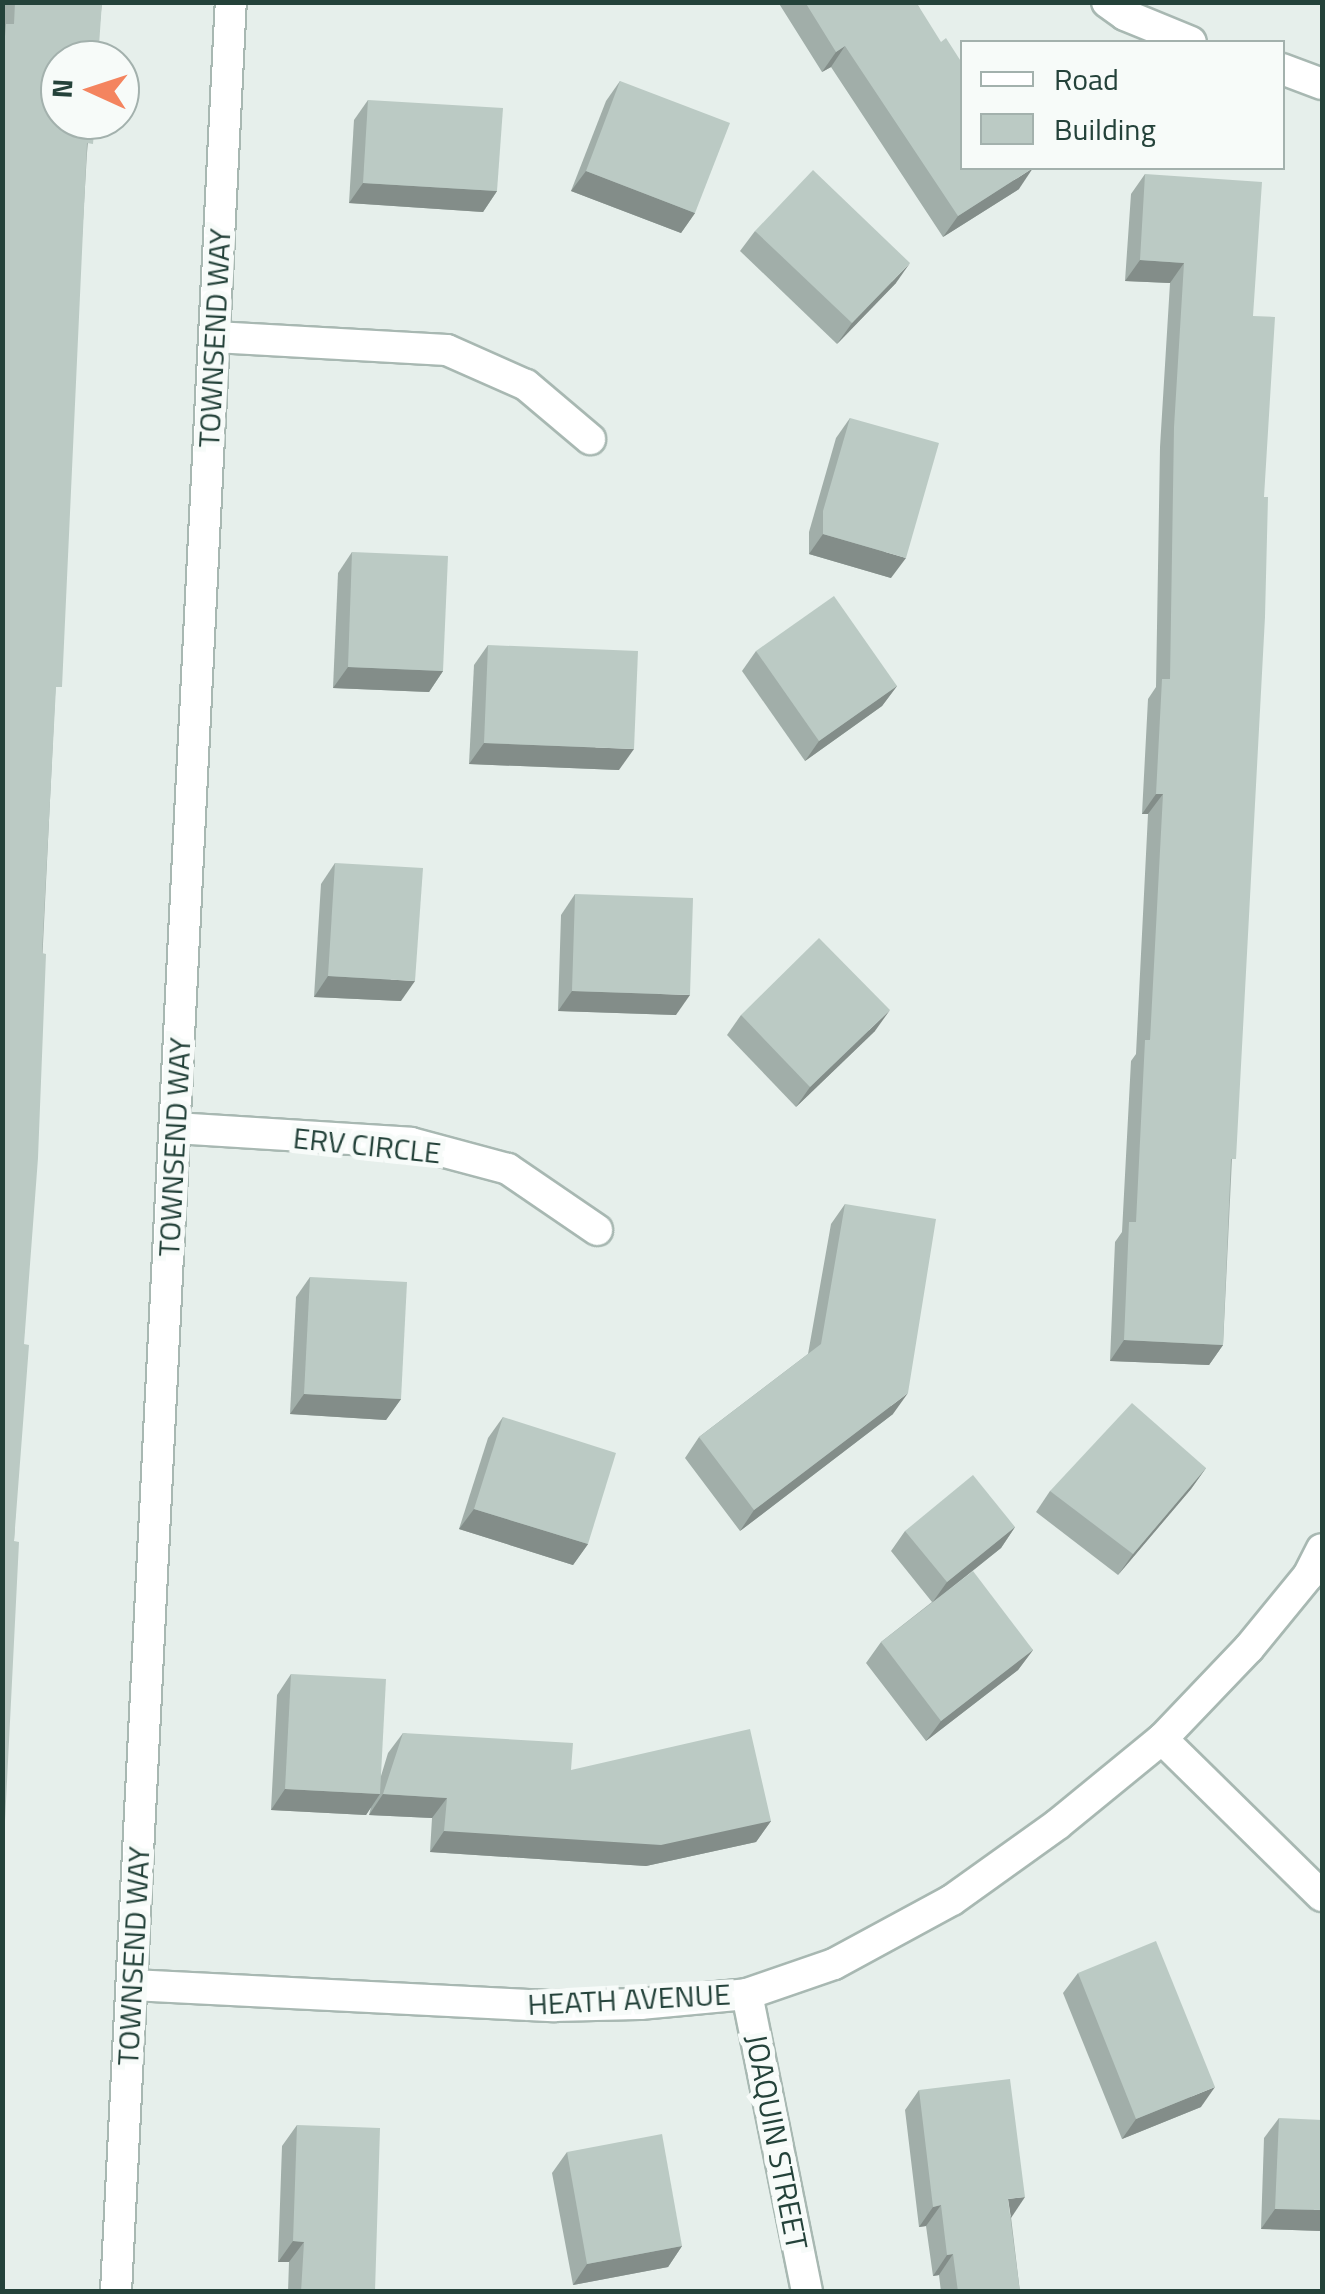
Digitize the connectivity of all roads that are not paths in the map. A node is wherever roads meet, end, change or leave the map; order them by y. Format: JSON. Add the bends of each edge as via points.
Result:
{"nodes":[{"id":1,"x":231,"y":2,"type":"edge"},
{"id":2,"x":1107,"y":2,"type":"edge"},
{"id":3,"x":1186,"y":40,"type":"edge"},
{"id":4,"x":1285,"y":70,"type":"edge"},
{"id":5,"x":1322,"y":84,"type":"edge"},
{"id":6,"x":214,"y":337,"type":"junction"},
{"id":7,"x":590,"y":440,"type":"dead end"},
{"id":8,"x":175,"y":1128,"type":"junction"},
{"id":9,"x":598,"y":1230,"type":"dead end"},
{"id":10,"x":1322,"y":1549,"type":"edge"},
{"id":11,"x":1162,"y":1740,"type":"junction"},
{"id":12,"x":1322,"y":1896,"type":"edge"},
{"id":13,"x":132,"y":1985,"type":"junction"},
{"id":14,"x":748,"y":1994,"type":"junction"},
{"id":15,"x":116,"y":2292,"type":"edge"},
{"id":16,"x":807,"y":2292,"type":"edge"}],
"edges":[{"from":1,"to":6,"type":"street","name":"TOWNSEND WAY"},
{"from":2,"to":3,"type":"street"},
{"from":4,"to":5,"type":"street"},
{"from":6,"to":7,"type":"street","via":[[447,350],[526,385]]},
{"from":6,"to":8,"type":"street","name":"TOWNSEND WAY"},
{"from":8,"to":9,"type":"street","name":"ERV CIRCLE","via":[[411,1143],[508,1168]]},
{"from":8,"to":13,"type":"street","name":"TOWNSEND WAY"},
{"from":10,"to":11,"type":"street","name":"HEATH AVENUE","via":[[1249,1648]]},
{"from":11,"to":12,"type":"street"},
{"from":11,"to":14,"type":"street","name":"HEATH AVENUE","via":[[952,1900],[834,1964]]},
{"from":13,"to":14,"type":"street","name":"HEATH AVENUE","via":[[554,2006]]},
{"from":13,"to":15,"type":"street","name":"TOWNSEND WAY"},
{"from":14,"to":16,"type":"street","name":"JOAQUIN STREET"}]}
